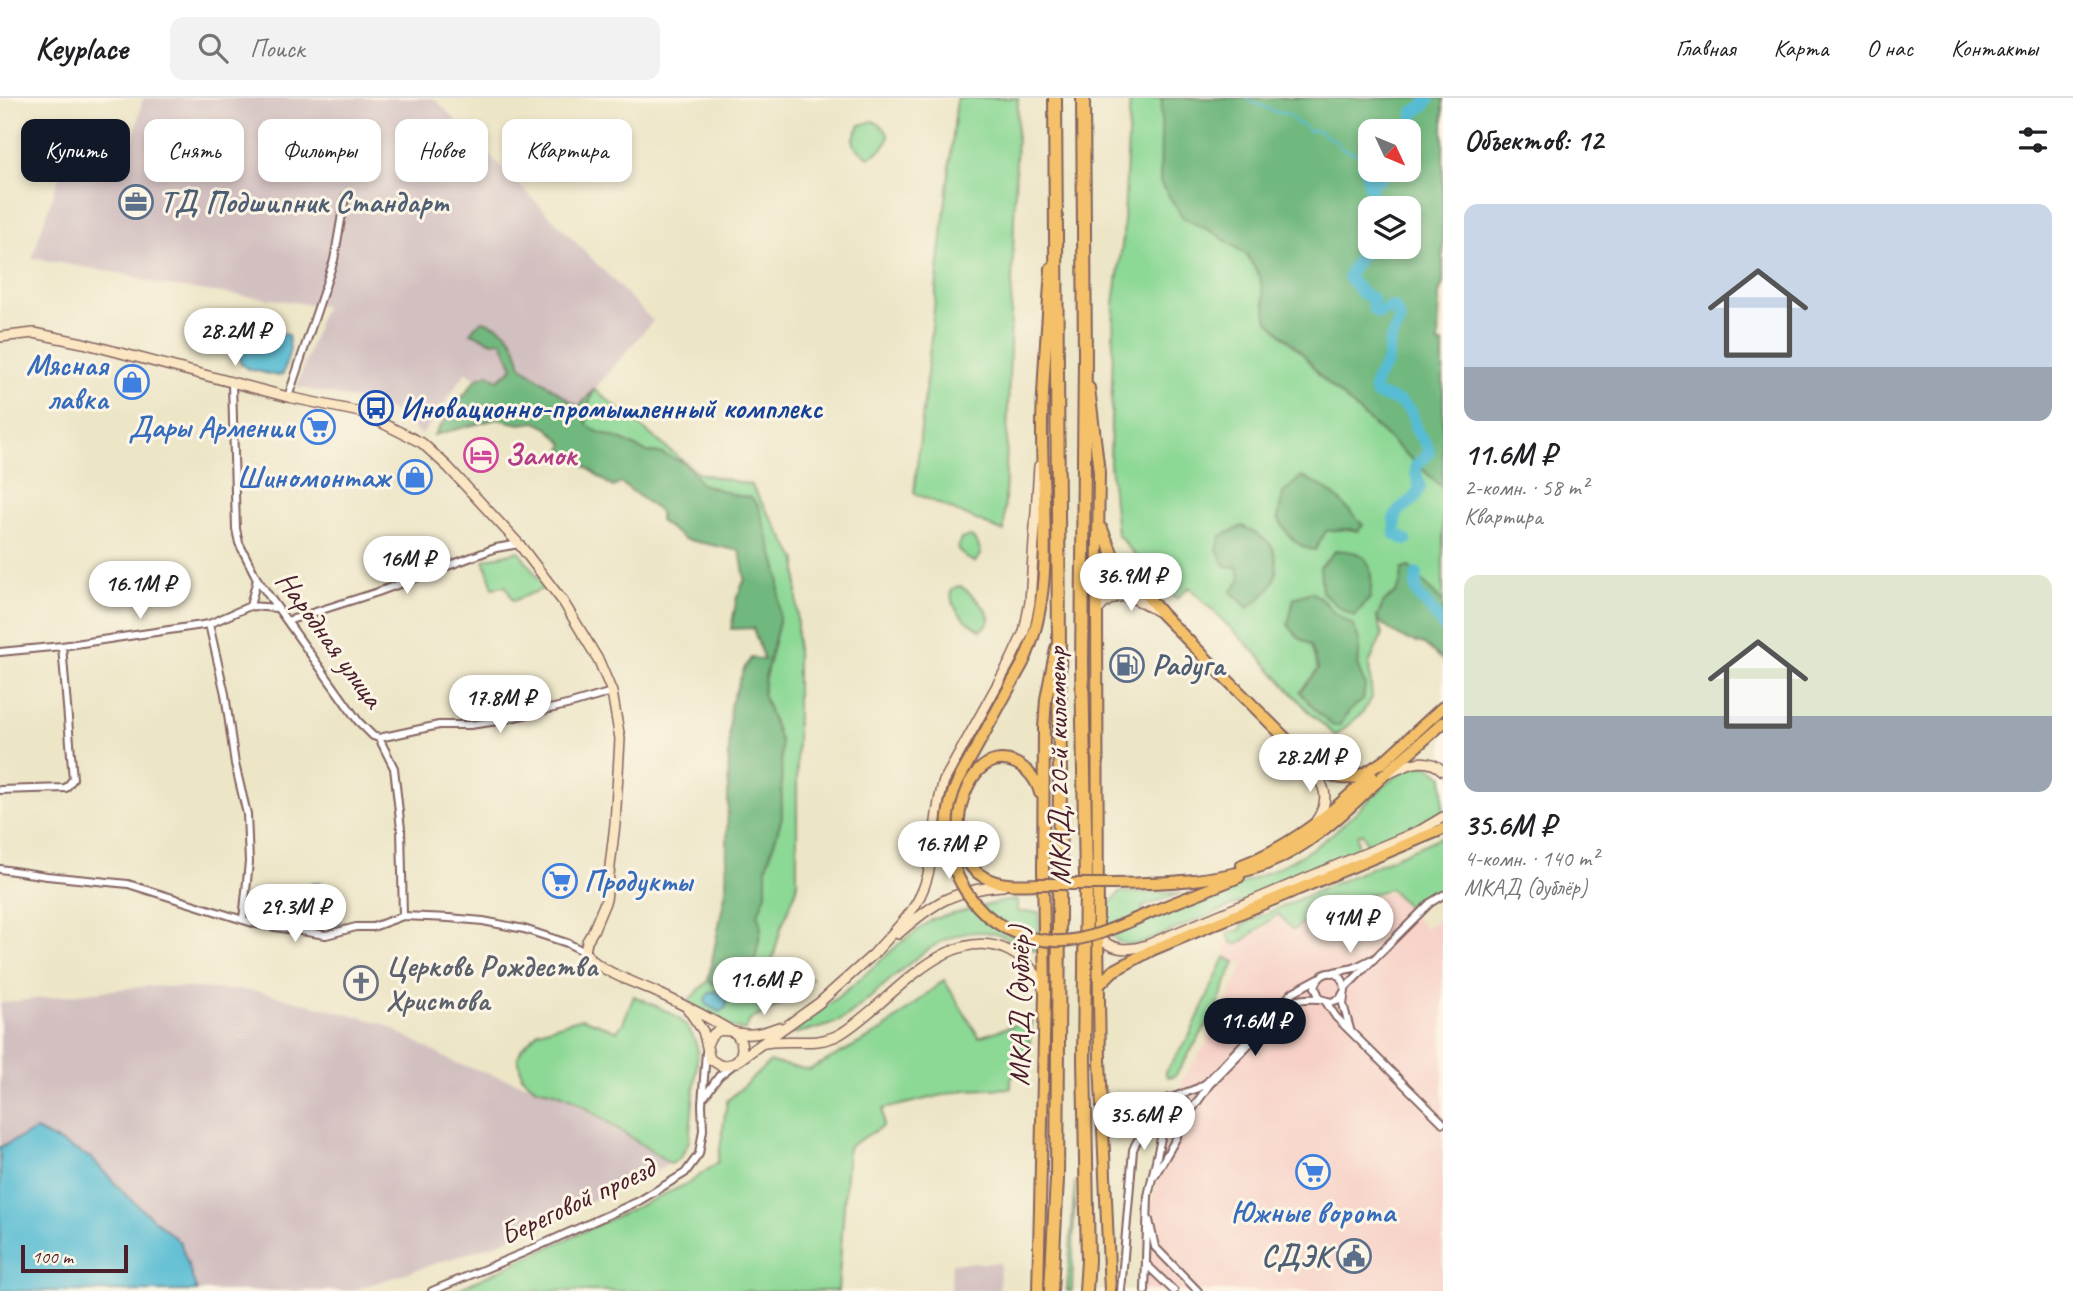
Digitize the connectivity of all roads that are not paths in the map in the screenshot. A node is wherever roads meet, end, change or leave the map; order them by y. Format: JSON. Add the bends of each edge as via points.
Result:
{"nodes":[{"id":1,"x":1055,"y":98,"type":"edge"},
{"id":2,"x":1083,"y":98,"type":"edge"},
{"id":3,"x":345,"y":197,"type":"dead end"},
{"id":4,"x":1055,"y":210,"type":"junction"},
{"id":5,"x":0,"y":337,"type":"edge"},
{"id":6,"x":1085,"y":358,"type":"junction"},
{"id":7,"x":232,"y":383,"type":"junction"},
{"id":8,"x":288,"y":397,"type":"junction"},
{"id":9,"x":1042,"y":425,"type":"junction"},
{"id":10,"x":1099,"y":523,"type":"junction"},
{"id":11,"x":519,"y":544,"type":"junction"},
{"id":12,"x":257,"y":579,"type":"junction"},
{"id":13,"x":250,"y":606,"type":"junction"},
{"id":14,"x":277,"y":608,"type":"junction"},
{"id":15,"x":1097,"y":611,"type":"junction"},
{"id":16,"x":1162,"y":614,"type":"junction"},
{"id":17,"x":287,"y":621,"type":"junction"},
{"id":18,"x":209,"y":624,"type":"junction"},
{"id":19,"x":1058,"y":639,"type":"junction"},
{"id":20,"x":62,"y":646,"type":"junction"},
{"id":21,"x":0,"y":652,"type":"edge"},
{"id":22,"x":611,"y":692,"type":"junction"},
{"id":23,"x":1443,"y":707,"type":"edge"},
{"id":24,"x":1443,"y":723,"type":"edge"},
{"id":25,"x":379,"y":738,"type":"junction"},
{"id":26,"x":1307,"y":760,"type":"junction"},
{"id":27,"x":1385,"y":760,"type":"junction"},
{"id":28,"x":1443,"y":771,"type":"edge"},
{"id":29,"x":1382,"y":777,"type":"junction"},
{"id":30,"x":0,"y":790,"type":"edge"},
{"id":31,"x":1044,"y":809,"type":"junction"},
{"id":32,"x":1443,"y":817,"type":"edge"},
{"id":33,"x":1443,"y":829,"type":"edge"},
{"id":34,"x":1309,"y":830,"type":"junction"},
{"id":35,"x":1266,"y":864,"type":"junction"},
{"id":36,"x":0,"y":869,"type":"edge"},
{"id":37,"x":1217,"y":876,"type":"junction"},
{"id":38,"x":1012,"y":885,"type":"junction"},
{"id":39,"x":1443,"y":895,"type":"edge"},
{"id":40,"x":403,"y":916,"type":"junction"},
{"id":41,"x":243,"y":920,"type":"junction"},
{"id":42,"x":1098,"y":937,"type":"junction"},
{"id":43,"x":585,"y":952,"type":"junction"},
{"id":44,"x":873,"y":955,"type":"junction"},
{"id":45,"x":1375,"y":958,"type":"junction"},
{"id":46,"x":1332,"y":973,"type":"junction"},
{"id":47,"x":1319,"y":978,"type":"junction"},
{"id":48,"x":1099,"y":985,"type":"junction"},
{"id":49,"x":1345,"y":989,"type":"junction"},
{"id":50,"x":1045,"y":995,"type":"junction"},
{"id":51,"x":1323,"y":1000,"type":"junction"},
{"id":52,"x":687,"y":1008,"type":"junction"},
{"id":53,"x":798,"y":1018,"type":"junction"},
{"id":54,"x":1351,"y":1031,"type":"junction"},
{"id":55,"x":732,"y":1032,"type":"junction"},
{"id":56,"x":761,"y":1044,"type":"junction"},
{"id":57,"x":707,"y":1050,"type":"junction"},
{"id":58,"x":735,"y":1063,"type":"junction"},
{"id":59,"x":1174,"y":1097,"type":"junction"},
{"id":60,"x":702,"y":1104,"type":"junction"},
{"id":61,"x":1189,"y":1114,"type":"junction"},
{"id":62,"x":1443,"y":1123,"type":"edge"},
{"id":63,"x":1163,"y":1124,"type":"junction"},
{"id":64,"x":1178,"y":1128,"type":"junction"},
{"id":65,"x":1150,"y":1184,"type":"junction"},
{"id":66,"x":1146,"y":1211,"type":"junction"},
{"id":67,"x":1146,"y":1264,"type":"junction"},
{"id":68,"x":432,"y":1291,"type":"edge"},
{"id":69,"x":1038,"y":1291,"type":"edge"},
{"id":70,"x":1051,"y":1291,"type":"edge"},
{"id":71,"x":1086,"y":1291,"type":"edge"},
{"id":72,"x":1110,"y":1291,"type":"edge"},
{"id":73,"x":1121,"y":1291,"type":"edge"},
{"id":74,"x":1145,"y":1291,"type":"edge"},
{"id":75,"x":1174,"y":1291,"type":"edge"},
{"id":76,"x":1198,"y":1291,"type":"edge"}],
"edges":[{"from":1,"to":4,"type":"highway","name":"МКАД, 20-й километр"},
{"from":2,"to":6,"type":"highway","name":"МКАД, 20-й километр"},
{"from":3,"to":8,"type":"street","via":[[334,260]]},
{"from":4,"to":9,"type":"main road"},
{"from":4,"to":19,"type":"highway","name":"МКАД, 20-й километр"},
{"from":5,"to":7,"type":"street","via":[[34,333]]},
{"from":6,"to":10,"type":"main road","via":[[1099,472]]},
{"from":6,"to":71,"type":"highway","name":"МКАД, 20-й километр"},
{"from":7,"to":8,"type":"street"},
{"from":7,"to":12,"type":"street","name":"Народная улица","via":[[236,529]]},
{"from":8,"to":11,"type":"street","via":[[360,412],[422,443]]},
{"from":9,"to":35,"type":"main road","bridge":true,"via":[[1044,581],[1035,632],[950,805],[948,847],[961,882],[973,901],[999,924],[1031,937],[1062,941],[1099,933]]},
{"from":9,"to":44,"type":"street","via":[[1024,632],[944,781],[921,895]]},
{"from":10,"to":15,"type":"main road"},
{"from":10,"to":16,"type":"main road","via":[[1114,555]]},
{"from":11,"to":17,"type":"street"},
{"from":11,"to":22,"type":"street","via":[[564,603],[599,661]]},
{"from":12,"to":13,"type":"street"},
{"from":12,"to":14,"type":"street","name":"Народная улица"},
{"from":13,"to":14,"type":"street"},
{"from":13,"to":18,"type":"street"},
{"from":14,"to":17,"type":"street","name":"Народная улица"},
{"from":15,"to":16,"type":"street","via":[[1108,600],[1130,597]]},
{"from":15,"to":42,"type":"main road"},
{"from":16,"to":26,"type":"main road"},
{"from":17,"to":25,"type":"street","name":"Народная улица","via":[[358,721]]},
{"from":18,"to":20,"type":"street"},
{"from":18,"to":41,"type":"street","via":[[247,814],[249,862]]},
{"from":19,"to":31,"type":"main road","name":"МКАД (дублёр)","via":[[1046,699]]},
{"from":19,"to":70,"type":"highway","name":"МКАД, 20-й километр","via":[[1057,1179]]},
{"from":20,"to":21,"type":"street"},
{"from":20,"to":30,"type":"street","via":[[73,779],[66,788]]},
{"from":22,"to":25,"type":"street","via":[[498,721],[439,725]]},
{"from":22,"to":43,"type":"street","via":[[620,738],[615,824],[607,900]]},
{"from":23,"to":27,"type":"main road"},
{"from":24,"to":29,"type":"main road"},
{"from":25,"to":40,"type":"street","name":"Народная улица","via":[[394,768]]},
{"from":26,"to":27,"type":"main road","via":[[1343,779],[1367,773]]},
{"from":26,"to":34,"type":"street","via":[[1325,794],[1325,806]]},
{"from":27,"to":34,"type":"main road"},
{"from":28,"to":29,"type":"street","via":[[1426,762],[1413,762]]},
{"from":29,"to":35,"type":"main road","via":[[1334,822]]},
{"from":31,"to":38,"type":"main road","via":[[1036,780],[1017,763],[996,761],[984,766],[971,781],[962,806],[960,833],[967,862],[984,877]]},
{"from":31,"to":50,"type":"main road","name":"МКАД (дублёр)"},
{"from":32,"to":42,"type":"street","via":[[1147,945],[1121,950]]},
{"from":33,"to":48,"type":"main road","via":[[1152,950],[1113,971]]},
{"from":34,"to":37,"type":"main road"},
{"from":35,"to":37,"type":"main road"},
{"from":36,"to":41,"type":"street","via":[[128,884]]},
{"from":37,"to":38,"type":"main road","bridge":true,"via":[[1166,883]]},
{"from":38,"to":44,"type":"street","via":[[976,889],[942,900]]},
{"from":39,"to":45,"type":"street"},
{"from":40,"to":41,"type":"street","via":[[373,927],[326,934]]},
{"from":40,"to":43,"type":"street","via":[[484,921],[524,929]]},
{"from":42,"to":48,"type":"main road"},
{"from":43,"to":52,"type":"street","via":[[596,965]]},
{"from":44,"to":53,"type":"street"},
{"from":45,"to":46,"type":"street"},
{"from":45,"to":49,"type":"street"},
{"from":46,"to":47,"type":"street"},
{"from":46,"to":49,"type":"street","via":[[1343,980]]},
{"from":47,"to":51,"type":"street","via":[[1315,991]]},
{"from":47,"to":59,"type":"street","via":[[1293,992],[1206,1083]]},
{"from":48,"to":72,"type":"main road"},
{"from":49,"to":51,"type":"street","via":[[1335,1002]]},
{"from":49,"to":54,"type":"street","via":[[1343,1004]]},
{"from":50,"to":56,"type":"street","via":[[1039,978],[1020,957],[1005,949],[968,945],[931,961],[839,1035],[824,1041]]},
{"from":50,"to":69,"type":"main road","name":"МКАД (дублёр)"},
{"from":51,"to":54,"type":"street"},
{"from":51,"to":61,"type":"street","via":[[1289,1002],[1209,1085]]},
{"from":52,"to":55,"type":"street"},
{"from":52,"to":57,"type":"street","via":[[703,1031]]},
{"from":53,"to":55,"type":"street","via":[[761,1033]]},
{"from":53,"to":56,"type":"street"},
{"from":54,"to":62,"type":"street"},
{"from":55,"to":57,"type":"street","via":[[714,1034]]},
{"from":55,"to":58,"type":"street","via":[[743,1047]]},
{"from":56,"to":58,"type":"street"},
{"from":57,"to":58,"type":"street","via":[[717,1065]]},
{"from":57,"to":60,"type":"street","name":"Береговой проезд"},
{"from":58,"to":60,"type":"street","via":[[712,1084]]},
{"from":59,"to":61,"type":"street","via":[[1185,1102]]},
{"from":59,"to":63,"type":"street","via":[[1159,1108]]},
{"from":60,"to":68,"type":"street","name":"Береговой проезд","via":[[699,1154],[685,1173],[639,1201]]},
{"from":61,"to":64,"type":"street"},
{"from":63,"to":64,"type":"street"},
{"from":63,"to":65,"type":"street"},
{"from":63,"to":73,"type":"street","via":[[1150,1128],[1133,1150]]},
{"from":64,"to":65,"type":"street"},
{"from":65,"to":66,"type":"street"},
{"from":66,"to":67,"type":"street"},
{"from":66,"to":76,"type":"street","via":[[1156,1247]]},
{"from":67,"to":74,"type":"street"},
{"from":67,"to":75,"type":"street"}]}
